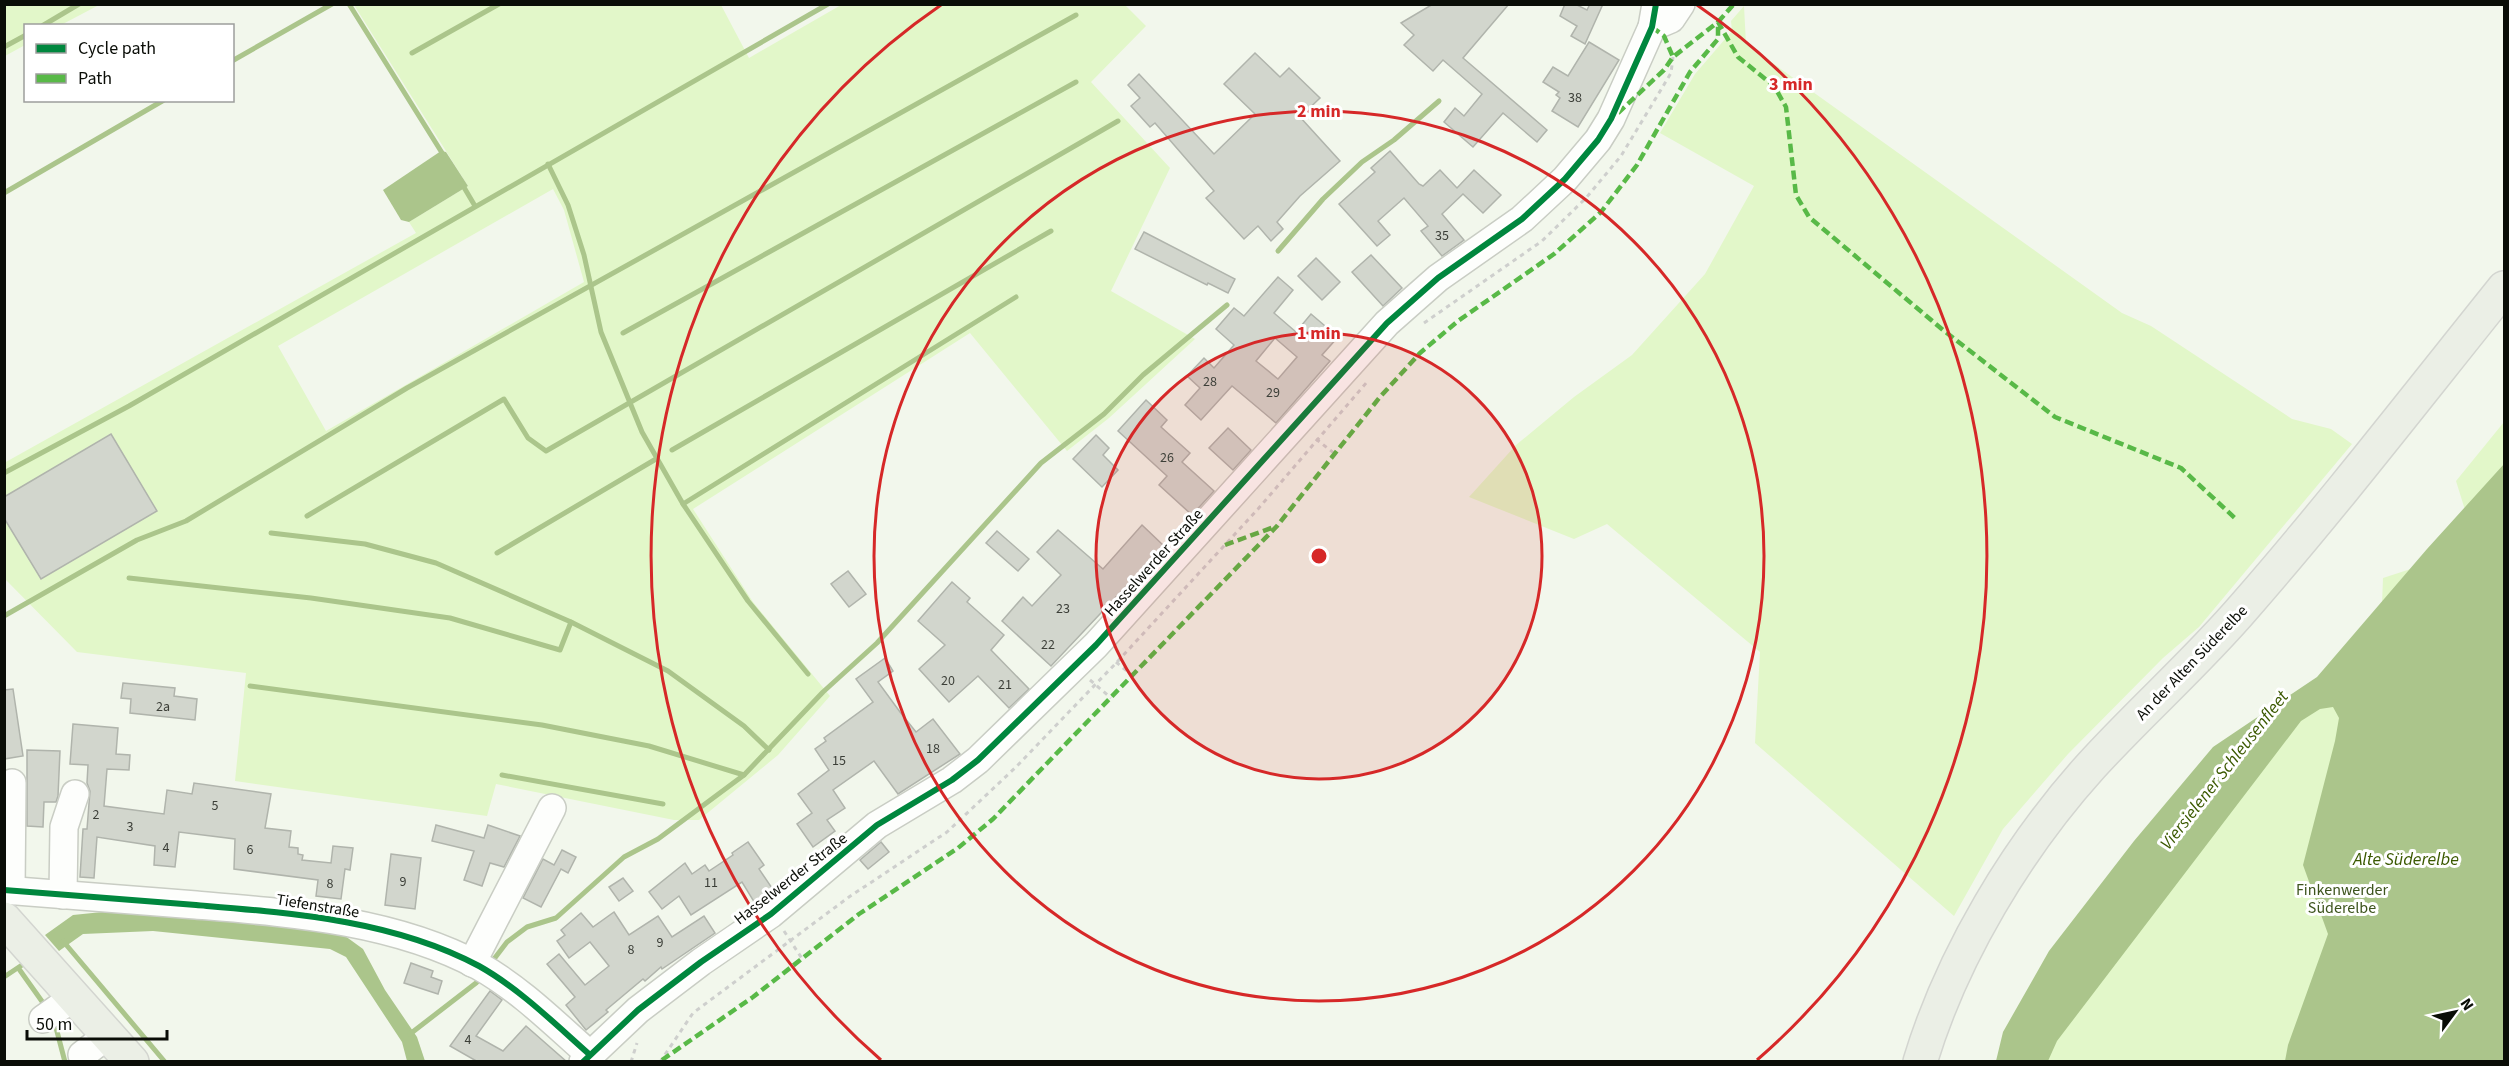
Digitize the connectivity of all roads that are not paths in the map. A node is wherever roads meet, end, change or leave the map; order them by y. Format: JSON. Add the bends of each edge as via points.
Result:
{"nodes":[{"id":1,"x":1681,"y":4,"type":"edge"},
{"id":2,"x":1654,"y":16,"type":"edge"},
{"id":3,"x":2505,"y":288,"type":"edge"},
{"id":4,"x":12,"y":783,"type":"dead end"},
{"id":5,"x":75,"y":794,"type":"dead end"},
{"id":6,"x":552,"y":807,"type":"dead end"},
{"id":7,"x":63,"y":894,"type":"junction"},
{"id":8,"x":11,"y":910,"type":"edge"},
{"id":9,"x":482,"y":969,"type":"junction"},
{"id":10,"x":108,"y":1035,"type":"junction"},
{"id":11,"x":81,"y":1055,"type":"dead end"},
{"id":12,"x":586,"y":1058,"type":"edge"},
{"id":13,"x":132,"y":1062,"type":"edge"},
{"id":14,"x":1920,"y":1062,"type":"edge"}],
"edges":[{"from":1,"to":2,"type":"street","via":[[1671,19]]},
{"from":2,"to":12,"type":"street","name":"Hasselwerder Straße","via":[[1611,119],[1565,179],[1522,219],[1438,278],[1387,323],[1096,645],[1034,708],[978,760],[935,792],[877,825],[771,914],[639,1010]]},
{"from":3,"to":14,"type":"main road","name":"An der Alten Süderelbe","via":[[2314,525],[2221,633],[2089,769],[2055,811],[1971,940],[1943,998]]},
{"from":4,"to":8,"type":"street"},
{"from":5,"to":7,"type":"street","via":[[64,827]]},
{"from":6,"to":9,"type":"street"},
{"from":7,"to":8,"type":"street","name":"Tiefenstraße"},
{"from":7,"to":9,"type":"street","name":"Tiefenstraße","via":[[271,911],[356,923],[421,942]]},
{"from":8,"to":10,"type":"main road","via":[[59,1008]]},
{"from":9,"to":12,"type":"street","name":"Tiefenstraße"},
{"from":10,"to":11,"type":"street"},
{"from":10,"to":13,"type":"main road"}]}
